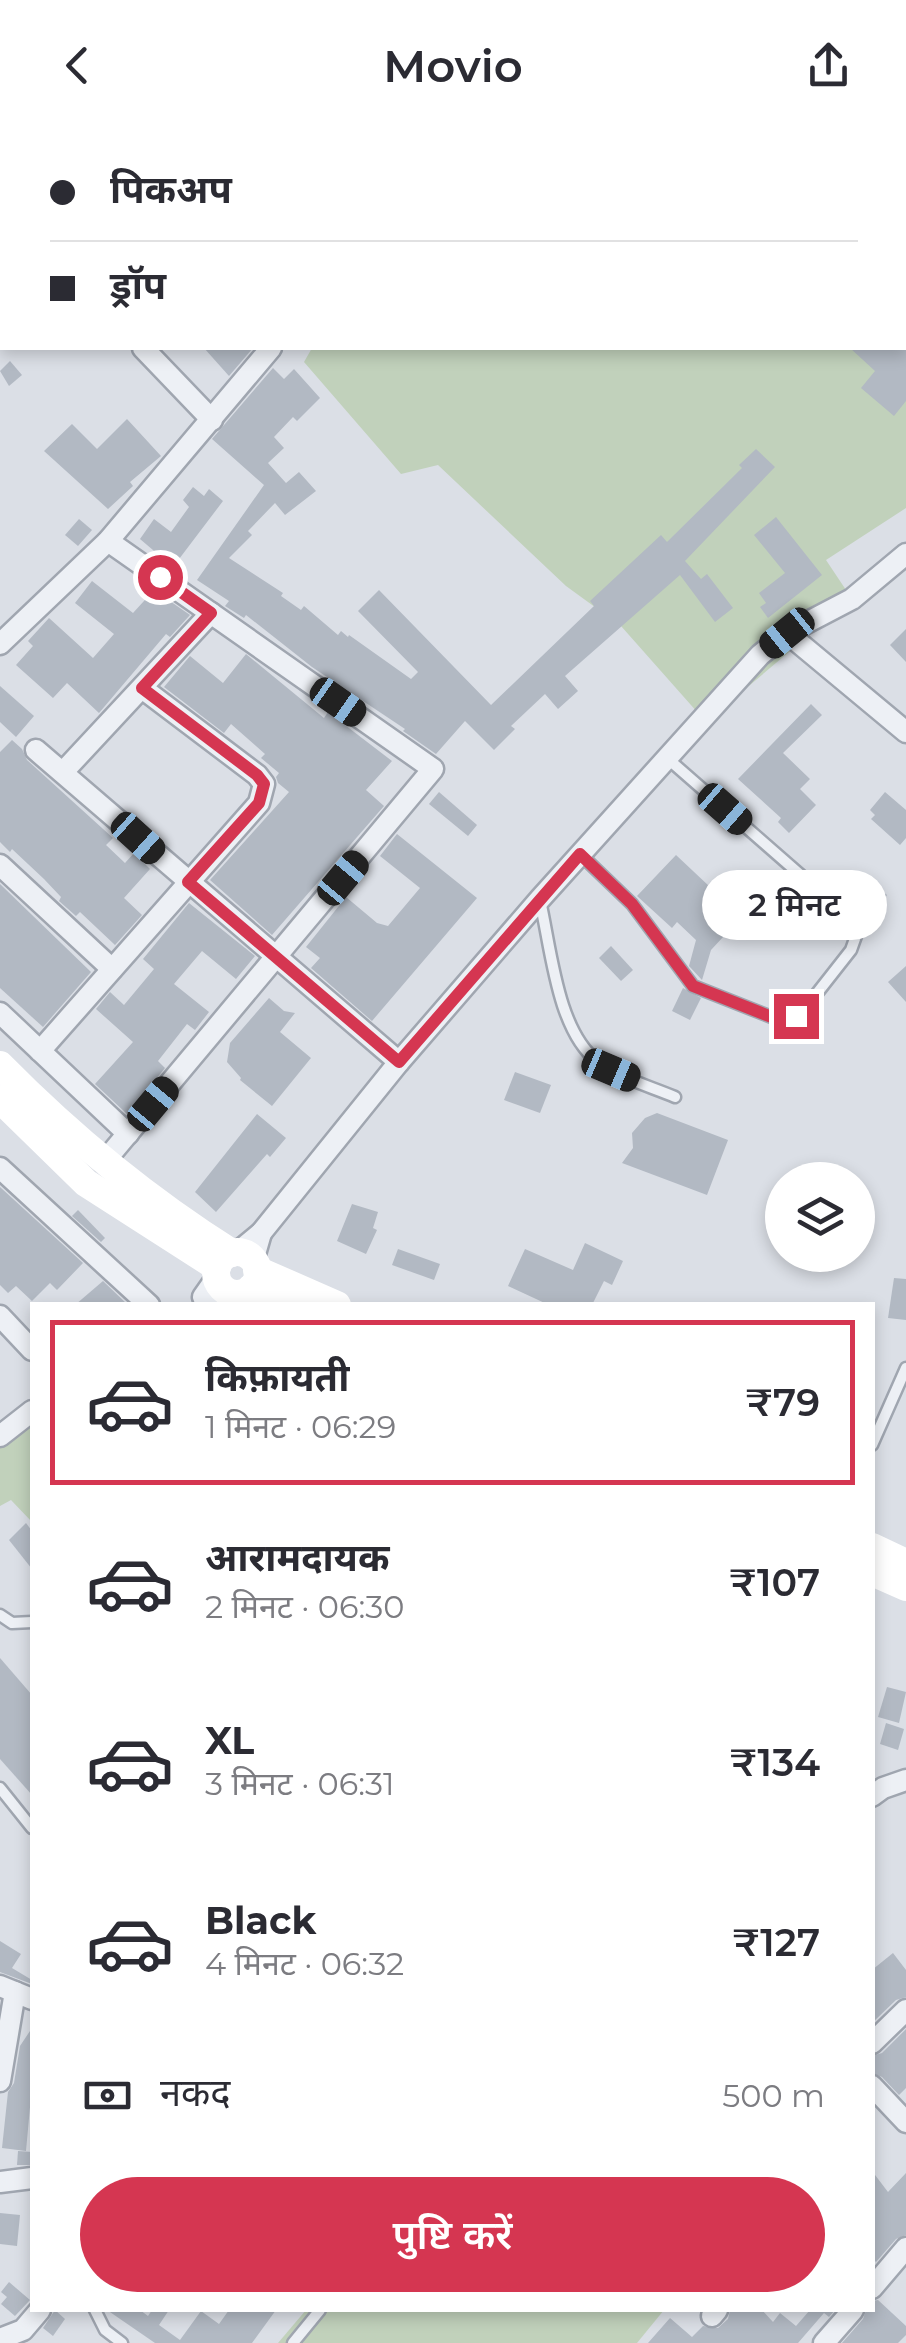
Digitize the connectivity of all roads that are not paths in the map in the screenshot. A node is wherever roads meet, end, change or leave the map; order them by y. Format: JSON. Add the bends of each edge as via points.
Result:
{"nodes":[{"id":1,"x":146,"y":350,"type":"edge"},
{"id":2,"x":269,"y":350,"type":"edge"},
{"id":3,"x":212,"y":420,"type":"junction"},
{"id":4,"x":108,"y":541,"type":"junction"},
{"id":5,"x":906,"y":554,"type":"edge"},
{"id":6,"x":211,"y":613,"type":"junction"},
{"id":7,"x":787,"y":633,"type":"junction"},
{"id":8,"x":0,"y":644,"type":"edge"},
{"id":9,"x":142,"y":688,"type":"junction"},
{"id":10,"x":906,"y":732,"type":"edge"},
{"id":11,"x":36,"y":750,"type":"dead end"},
{"id":12,"x":666,"y":758,"type":"junction"},
{"id":13,"x":63,"y":772,"type":"junction"},
{"id":14,"x":580,"y":854,"type":"junction"},
{"id":15,"x":0,"y":864,"type":"edge"},
{"id":16,"x":188,"y":882,"type":"junction"},
{"id":17,"x":540,"y":898,"type":"junction"},
{"id":18,"x":275,"y":959,"type":"junction"},
{"id":19,"x":112,"y":969,"type":"junction"},
{"id":20,"x":0,"y":1012,"type":"edge"},
{"id":21,"x":40,"y":1051,"type":"junction"},
{"id":22,"x":399,"y":1062,"type":"junction"},
{"id":23,"x":0,"y":1065,"type":"edge"},
{"id":24,"x":675,"y":1097,"type":"dead end"},
{"id":25,"x":0,"y":1099,"type":"edge"},
{"id":26,"x":128,"y":1134,"type":"junction"},
{"id":27,"x":104,"y":1162,"type":"junction"},
{"id":28,"x":0,"y":1168,"type":"edge"},
{"id":29,"x":228,"y":1276,"type":"edge"},
{"id":30,"x":146,"y":1302,"type":"edge"},
{"id":31,"x":280,"y":1302,"type":"edge"},
{"id":32,"x":326,"y":1302,"type":"edge"},
{"id":33,"x":0,"y":1316,"type":"edge"},
{"id":34,"x":30,"y":1348,"type":"edge"},
{"id":35,"x":906,"y":1368,"type":"edge"},
{"id":36,"x":30,"y":1413,"type":"edge"},
{"id":37,"x":0,"y":1436,"type":"edge"},
{"id":38,"x":875,"y":1438,"type":"edge"},
{"id":39,"x":875,"y":1548,"type":"edge"},
{"id":40,"x":906,"y":1562,"type":"edge"},
{"id":41,"x":875,"y":1573,"type":"edge"},
{"id":42,"x":906,"y":1586,"type":"edge"},
{"id":43,"x":0,"y":1615,"type":"edge"},
{"id":44,"x":30,"y":1627,"type":"edge"},
{"id":45,"x":906,"y":1780,"type":"edge"},
{"id":46,"x":0,"y":1788,"type":"edge"},
{"id":47,"x":875,"y":1794,"type":"edge"},
{"id":48,"x":30,"y":1826,"type":"edge"},
{"id":49,"x":16,"y":1992,"type":"edge"},
{"id":50,"x":906,"y":2010,"type":"edge"},
{"id":51,"x":875,"y":2041,"type":"edge"},
{"id":52,"x":0,"y":2081,"type":"edge"},
{"id":53,"x":875,"y":2089,"type":"edge"},
{"id":54,"x":906,"y":2122,"type":"edge"},
{"id":55,"x":30,"y":2178,"type":"edge"},
{"id":56,"x":0,"y":2182,"type":"edge"},
{"id":57,"x":906,"y":2248,"type":"edge"},
{"id":58,"x":875,"y":2284,"type":"edge"},
{"id":59,"x":38,"y":2312,"type":"edge"},
{"id":60,"x":96,"y":2312,"type":"edge"},
{"id":61,"x":318,"y":2312,"type":"edge"},
{"id":62,"x":851,"y":2312,"type":"edge"},
{"id":63,"x":0,"y":2339,"type":"edge"},
{"id":64,"x":122,"y":2343,"type":"edge"},
{"id":65,"x":292,"y":2343,"type":"edge"},
{"id":66,"x":824,"y":2343,"type":"edge"}],
"edges":[{"from":1,"to":3,"type":"street"},
{"from":2,"to":3,"type":"street"},
{"from":3,"to":4,"type":"street"},
{"from":4,"to":6,"type":"street"},
{"from":4,"to":8,"type":"street"},
{"from":5,"to":7,"type":"street","via":[[852,599]]},
{"from":6,"to":9,"type":"street"},
{"from":6,"to":18,"type":"street","via":[[433,769]]},
{"from":7,"to":10,"type":"street"},
{"from":7,"to":12,"type":"street"},
{"from":9,"to":13,"type":"street"},
{"from":9,"to":16,"type":"street","via":[[264,784],[259,803]]},
{"from":11,"to":13,"type":"street"},
{"from":12,"to":14,"type":"street"},
{"from":12,"to":14,"type":"lane","via":[[852,920],[851,950],[807,1006],[796,1016],[774,1018],[693,986],[644,918]]},
{"from":13,"to":16,"type":"street"},
{"from":14,"to":17,"type":"street"},
{"from":15,"to":19,"type":"street"},
{"from":16,"to":18,"type":"street"},
{"from":16,"to":19,"type":"street"},
{"from":17,"to":22,"type":"street"},
{"from":17,"to":24,"type":"lane","via":[[562,1000],[583,1046],[611,1070]]},
{"from":18,"to":22,"type":"street"},
{"from":18,"to":26,"type":"street"},
{"from":19,"to":21,"type":"street"},
{"from":20,"to":21,"type":"street"},
{"from":21,"to":26,"type":"street"},
{"from":22,"to":29,"type":"street"},
{"from":23,"to":27,"type":"main road"},
{"from":25,"to":29,"type":"main road","via":[[86,1183]]},
{"from":26,"to":27,"type":"street"},
{"from":27,"to":29,"type":"main road"},
{"from":28,"to":30,"type":"street"},
{"from":29,"to":31,"type":"main road"},
{"from":29,"to":32,"type":"main road"},
{"from":33,"to":34,"type":"street"},
{"from":35,"to":38,"type":"lane"},
{"from":36,"to":37,"type":"street"},
{"from":39,"to":40,"type":"main road"},
{"from":41,"to":42,"type":"main road"},
{"from":43,"to":44,"type":"lane"},
{"from":45,"to":47,"type":"street"},
{"from":46,"to":48,"type":"lane"},
{"from":49,"to":52,"type":"street"},
{"from":50,"to":51,"type":"street"},
{"from":53,"to":54,"type":"street"},
{"from":55,"to":56,"type":"street"},
{"from":57,"to":58,"type":"street"},
{"from":59,"to":63,"type":"street","via":[[23,2330]]},
{"from":60,"to":64,"type":"lane"},
{"from":61,"to":65,"type":"lane"},
{"from":62,"to":66,"type":"street"}]}
